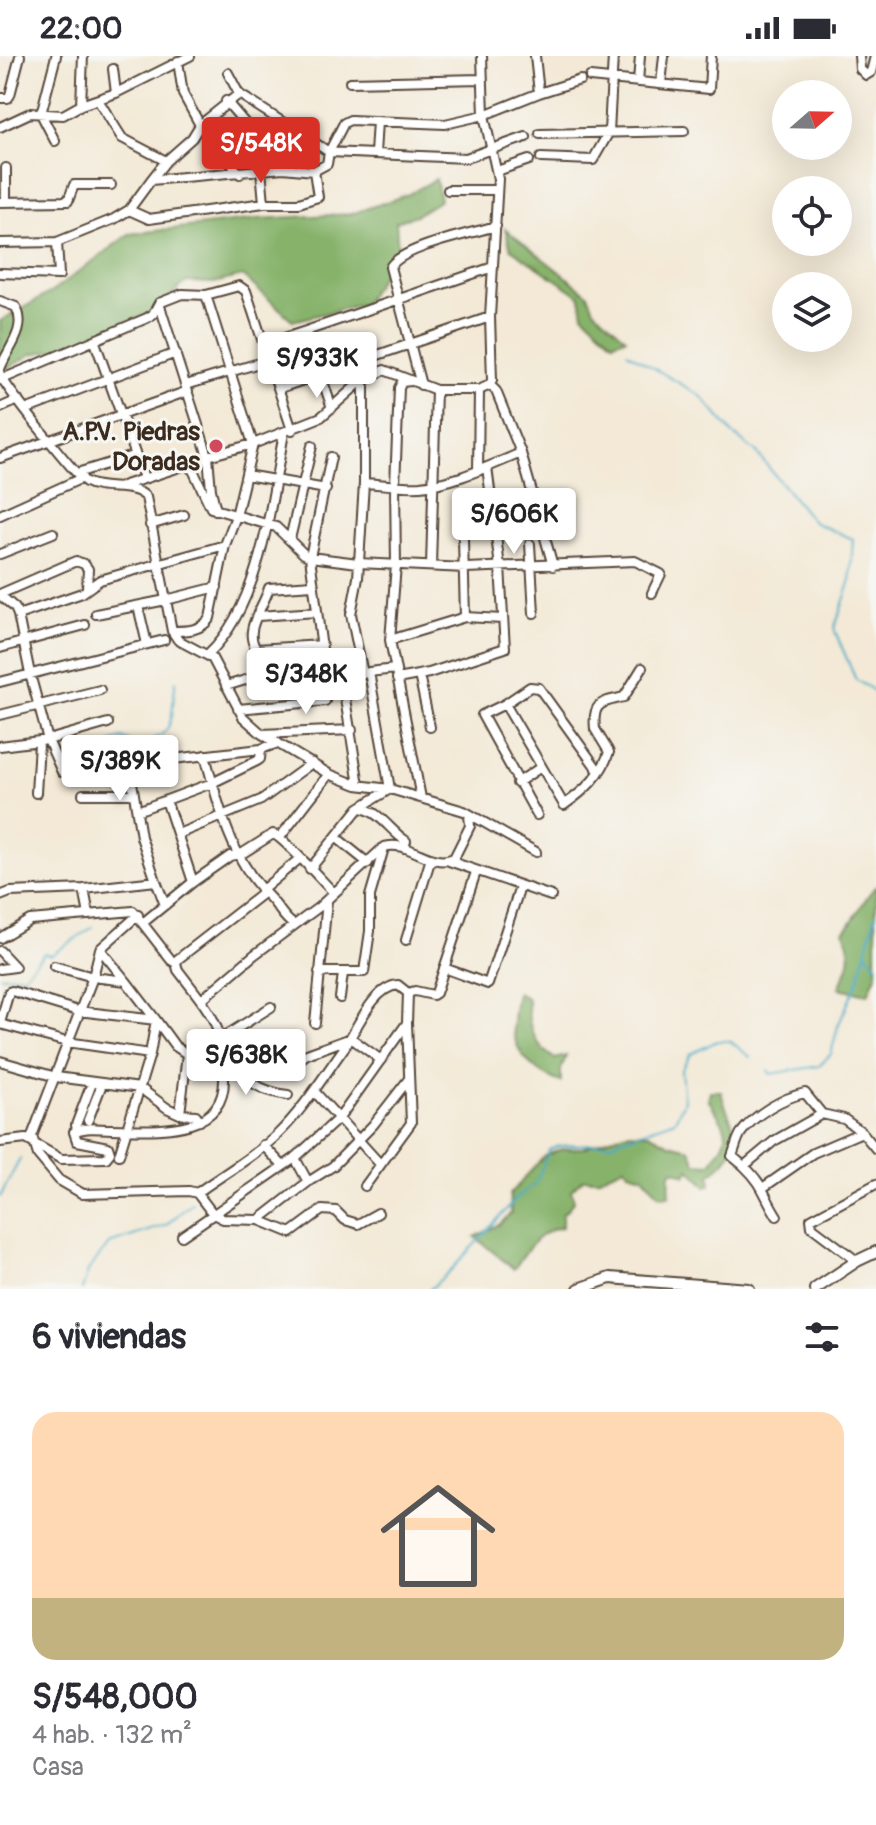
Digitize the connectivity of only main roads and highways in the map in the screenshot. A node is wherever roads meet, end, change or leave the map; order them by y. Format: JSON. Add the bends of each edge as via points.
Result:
{"nodes":[{"id":1,"x":875,"y":1255,"type":"edge"},
{"id":2,"x":703,"y":1286,"type":"edge"},
{"id":3,"x":823,"y":1287,"type":"edge"},
{"id":4,"x":579,"y":1289,"type":"edge"},
{"id":5,"x":749,"y":1289,"type":"edge"}],
"edges":[{"from":1,"to":3,"type":"main road","via":[[857,1261]]},
{"from":2,"to":4,"type":"main road","via":[[610,1278]]},
{"from":2,"to":5,"type":"main road"}]}
